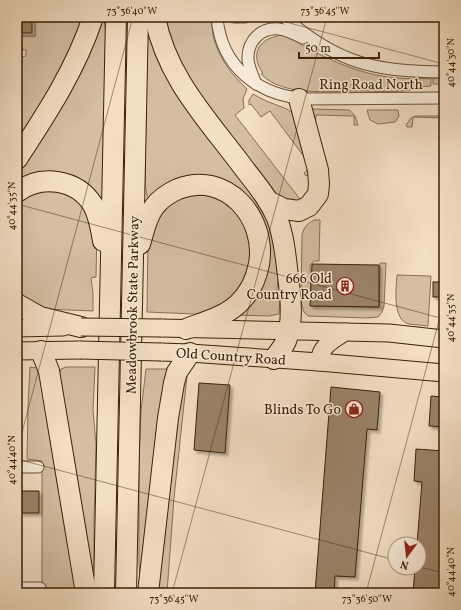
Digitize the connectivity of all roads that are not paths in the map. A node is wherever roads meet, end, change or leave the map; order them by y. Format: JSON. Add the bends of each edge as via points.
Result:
{"nodes":[{"id":1,"x":93,"y":17,"type":"edge"},
{"id":2,"x":116,"y":17,"type":"edge"},
{"id":3,"x":138,"y":17,"type":"edge"},
{"id":4,"x":155,"y":17,"type":"edge"},
{"id":5,"x":217,"y":17,"type":"edge"},
{"id":6,"x":234,"y":17,"type":"edge"},
{"id":7,"x":245,"y":17,"type":"edge"},
{"id":8,"x":284,"y":17,"type":"edge"},
{"id":9,"x":322,"y":46,"type":"junction"},
{"id":10,"x":444,"y":72,"type":"edge"},
{"id":11,"x":256,"y":84,"type":"junction"},
{"id":12,"x":299,"y":99,"type":"junction"},
{"id":13,"x":444,"y":100,"type":"edge"},
{"id":14,"x":17,"y":159,"type":"edge"},
{"id":15,"x":17,"y":192,"type":"edge"},
{"id":16,"x":268,"y":200,"type":"junction"},
{"id":17,"x":133,"y":271,"type":"junction"},
{"id":18,"x":110,"y":276,"type":"junction"},
{"id":19,"x":17,"y":304,"type":"edge"},
{"id":20,"x":81,"y":327,"type":"junction"},
{"id":21,"x":17,"y":328,"type":"edge"},
{"id":22,"x":186,"y":329,"type":"junction"},
{"id":23,"x":289,"y":331,"type":"junction"},
{"id":24,"x":345,"y":332,"type":"junction"},
{"id":25,"x":444,"y":339,"type":"edge"},
{"id":26,"x":17,"y":351,"type":"edge"},
{"id":27,"x":41,"y":351,"type":"junction"},
{"id":28,"x":190,"y":353,"type":"junction"},
{"id":29,"x":274,"y":359,"type":"junction"},
{"id":30,"x":319,"y":362,"type":"junction"},
{"id":31,"x":444,"y":373,"type":"edge"},
{"id":32,"x":17,"y":467,"type":"edge"},
{"id":33,"x":38,"y":467,"type":"dead end"},
{"id":34,"x":17,"y":588,"type":"edge"},
{"id":35,"x":40,"y":588,"type":"dead end"},
{"id":36,"x":86,"y":593,"type":"edge"},
{"id":37,"x":104,"y":593,"type":"edge"},
{"id":38,"x":126,"y":593,"type":"edge"},
{"id":39,"x":148,"y":593,"type":"edge"}],
"edges":[{"from":1,"to":14,"type":"highway","via":[[66,80]]},
{"from":2,"to":18,"type":"highway","name":"Meadowbrook State Parkway"},
{"from":3,"to":17,"type":"highway","name":"Meadowbrook State Parkway"},
{"from":4,"to":16,"type":"highway","via":[[166,57],[176,77]]},
{"from":5,"to":11,"type":"street","name":"Ring Road North","via":[[221,40],[229,57],[241,72]]},
{"from":6,"to":7,"type":"street"},
{"from":8,"to":9,"type":"street"},
{"from":9,"to":10,"type":"street","name":"Ring Road North","via":[[350,59],[379,68]]},
{"from":9,"to":11,"type":"street","via":[[280,29],[262,31],[251,43],[248,53],[249,65]]},
{"from":11,"to":12,"type":"street","name":"Ring Road North","via":[[275,94]]},
{"from":12,"to":13,"type":"street","name":"Ring Road North"},
{"from":12,"to":16,"type":"highway","via":[[318,170],[318,194],[306,209],[299,211],[284,209]]},
{"from":15,"to":18,"type":"highway","via":[[33,183],[53,181],[66,184],[84,194],[98,217]]},
{"from":16,"to":23,"type":"highway","via":[[280,227],[284,246],[290,297]]},
{"from":17,"to":22,"type":"highway","via":[[148,217],[158,202],[168,194],[187,186],[202,185],[222,190],[240,202],[253,221],[260,239],[260,259],[255,280],[248,294],[233,308]]},
{"from":17,"to":38,"type":"highway","name":"Meadowbrook State Parkway"},
{"from":18,"to":37,"type":"highway","name":"Meadowbrook State Parkway"},
{"from":19,"to":20,"type":"highway","via":[[40,316]]},
{"from":20,"to":21,"type":"main road","name":"Old Country Road"},
{"from":20,"to":22,"type":"main road","name":"Old Country Road","bridge":true},
{"from":22,"to":23,"type":"main road","name":"Old Country Road"},
{"from":23,"to":24,"type":"main road","name":"Old Country Road"},
{"from":23,"to":29,"type":"highway"},
{"from":24,"to":25,"type":"main road","name":"Old Country Road"},
{"from":24,"to":30,"type":"main road","via":[[324,347]]},
{"from":26,"to":27,"type":"main road","name":"Old Country Road"},
{"from":27,"to":28,"type":"main road","name":"Old Country Road","bridge":true},
{"from":27,"to":36,"type":"highway","via":[[49,371]]},
{"from":28,"to":29,"type":"main road","name":"Old Country Road"},
{"from":28,"to":39,"type":"highway","via":[[177,372],[174,383]]},
{"from":29,"to":30,"type":"main road","name":"Old Country Road"},
{"from":30,"to":31,"type":"main road","name":"Old Country Road"},
{"from":32,"to":33,"type":"street"},
{"from":34,"to":35,"type":"street"}]}
